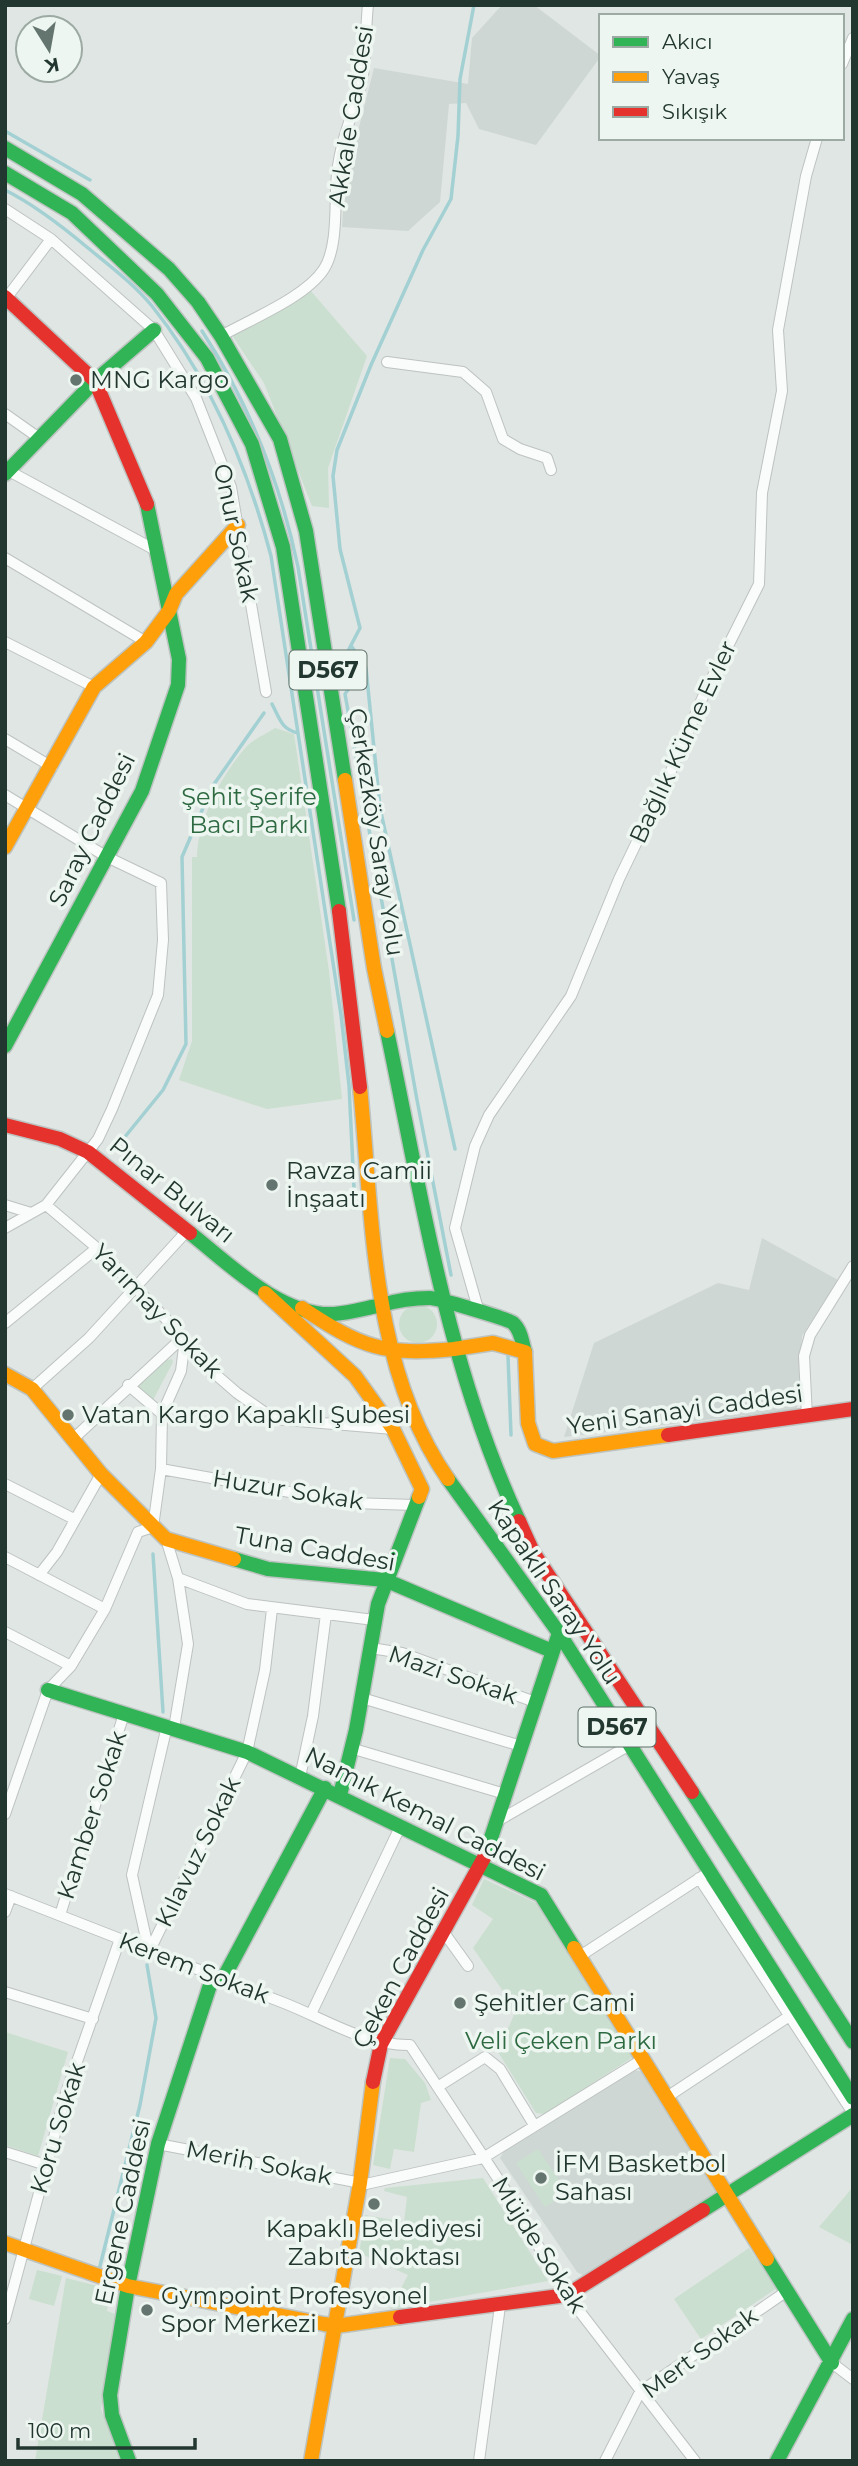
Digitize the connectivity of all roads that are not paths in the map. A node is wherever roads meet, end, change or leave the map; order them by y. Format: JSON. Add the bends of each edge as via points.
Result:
{"nodes":[{"id":1,"x":368,"y":5,"type":"edge"},
{"id":2,"x":853,"y":38,"type":"edge"},
{"id":3,"x":844,"y":59,"type":"edge"},
{"id":4,"x":816,"y":140,"type":"edge"},
{"id":5,"x":5,"y":148,"type":"edge"},
{"id":6,"x":5,"y":173,"type":"edge"},
{"id":7,"x":5,"y":209,"type":"edge"},
{"id":8,"x":51,"y":239,"type":"junction"},
{"id":9,"x":6,"y":298,"type":"edge"},
{"id":10,"x":154,"y":330,"type":"junction"},
{"id":11,"x":221,"y":336,"type":"junction"},
{"id":12,"x":387,"y":362,"type":"dead end"},
{"id":13,"x":95,"y":381,"type":"junction"},
{"id":14,"x":5,"y":414,"type":"edge"},
{"id":15,"x":39,"y":438,"type":"junction"},
{"id":16,"x":551,"y":470,"type":"dead end"},
{"id":17,"x":7,"y":473,"type":"edge"},
{"id":18,"x":238,"y":525,"type":"junction"},
{"id":19,"x":159,"y":552,"type":"junction"},
{"id":20,"x":5,"y":558,"type":"edge"},
{"id":21,"x":169,"y":611,"type":"junction"},
{"id":22,"x":5,"y":642,"type":"edge"},
{"id":23,"x":146,"y":642,"type":"junction"},
{"id":24,"x":94,"y":687,"type":"junction"},
{"id":25,"x":266,"y":692,"type":"dead end"},
{"id":26,"x":5,"y":739,"type":"edge"},
{"id":27,"x":52,"y":768,"type":"junction"},
{"id":28,"x":5,"y":794,"type":"edge"},
{"id":29,"x":29,"y":808,"type":"junction"},
{"id":30,"x":5,"y":847,"type":"edge"},
{"id":31,"x":107,"y":857,"type":"junction"},
{"id":32,"x":5,"y":1046,"type":"edge"},
{"id":33,"x":5,"y":1125,"type":"edge"},
{"id":34,"x":88,"y":1152,"type":"junction"},
{"id":35,"x":5,"y":1205,"type":"edge"},
{"id":36,"x":46,"y":1205,"type":"junction"},
{"id":37,"x":31,"y":1213,"type":"junction"},
{"id":38,"x":5,"y":1228,"type":"edge"},
{"id":39,"x":186,"y":1232,"type":"junction"},
{"id":40,"x":97,"y":1248,"type":"junction"},
{"id":41,"x":853,"y":1266,"type":"edge"},
{"id":42,"x":134,"y":1287,"type":"junction"},
{"id":43,"x":264,"y":1292,"type":"junction"},
{"id":44,"x":444,"y":1303,"type":"junction"},
{"id":45,"x":382,"y":1305,"type":"junction"},
{"id":46,"x":303,"y":1308,"type":"junction"},
{"id":47,"x":479,"y":1312,"type":"junction"},
{"id":48,"x":5,"y":1323,"type":"edge"},
{"id":49,"x":182,"y":1343,"type":"junction"},
{"id":50,"x":454,"y":1349,"type":"junction"},
{"id":51,"x":393,"y":1352,"type":"junction"},
{"id":52,"x":525,"y":1352,"type":"junction"},
{"id":53,"x":5,"y":1374,"type":"edge"},
{"id":54,"x":128,"y":1385,"type":"junction"},
{"id":55,"x":33,"y":1389,"type":"junction"},
{"id":56,"x":853,"y":1409,"type":"edge"},
{"id":57,"x":162,"y":1414,"type":"junction"},
{"id":58,"x":807,"y":1416,"type":"junction"},
{"id":59,"x":393,"y":1429,"type":"junction"},
{"id":60,"x":73,"y":1439,"type":"junction"},
{"id":61,"x":161,"y":1469,"type":"junction"},
{"id":62,"x":101,"y":1474,"type":"junction"},
{"id":63,"x":5,"y":1484,"type":"edge"},
{"id":64,"x":415,"y":1505,"type":"junction"},
{"id":65,"x":74,"y":1519,"type":"junction"},
{"id":66,"x":153,"y":1527,"type":"junction"},
{"id":67,"x":166,"y":1539,"type":"junction"},
{"id":68,"x":5,"y":1558,"type":"edge"},
{"id":69,"x":39,"y":1575,"type":"junction"},
{"id":70,"x":178,"y":1578,"type":"junction"},
{"id":71,"x":385,"y":1580,"type":"junction"},
{"id":72,"x":105,"y":1609,"type":"junction"},
{"id":73,"x":272,"y":1609,"type":"junction"},
{"id":74,"x":326,"y":1614,"type":"junction"},
{"id":75,"x":374,"y":1620,"type":"junction"},
{"id":76,"x":5,"y":1632,"type":"edge"},
{"id":77,"x":559,"y":1633,"type":"junction"},
{"id":78,"x":371,"y":1648,"type":"junction"},
{"id":79,"x":552,"y":1651,"type":"junction"},
{"id":80,"x":71,"y":1666,"type":"junction"},
{"id":81,"x":48,"y":1690,"type":"junction"},
{"id":82,"x":362,"y":1698,"type":"junction"},
{"id":83,"x":535,"y":1702,"type":"junction"},
{"id":84,"x":124,"y":1714,"type":"junction"},
{"id":85,"x":171,"y":1727,"type":"junction"},
{"id":86,"x":521,"y":1746,"type":"junction"},
{"id":87,"x":628,"y":1746,"type":"junction"},
{"id":88,"x":354,"y":1749,"type":"junction"},
{"id":89,"x":247,"y":1752,"type":"junction"},
{"id":90,"x":300,"y":1777,"type":"junction"},
{"id":91,"x":325,"y":1788,"type":"junction"},
{"id":92,"x":505,"y":1794,"type":"junction"},
{"id":93,"x":340,"y":1795,"type":"junction"},
{"id":94,"x":5,"y":1814,"type":"edge"},
{"id":95,"x":496,"y":1822,"type":"junction"},
{"id":96,"x":401,"y":1825,"type":"junction"},
{"id":97,"x":482,"y":1865,"type":"junction"},
{"id":98,"x":704,"y":1875,"type":"junction"},
{"id":99,"x":8,"y":1895,"type":"edge"},
{"id":100,"x":5,"y":1912,"type":"edge"},
{"id":101,"x":60,"y":1915,"type":"junction"},
{"id":102,"x":444,"y":1934,"type":"junction"},
{"id":103,"x":120,"y":1939,"type":"junction"},
{"id":104,"x":149,"y":1952,"type":"junction"},
{"id":105,"x":580,"y":1956,"type":"junction"},
{"id":106,"x":468,"y":1966,"type":"dead end"},
{"id":107,"x":218,"y":1977,"type":"junction"},
{"id":108,"x":5,"y":1992,"type":"edge"},
{"id":109,"x":793,"y":2013,"type":"junction"},
{"id":110,"x":311,"y":2014,"type":"junction"},
{"id":111,"x":93,"y":2019,"type":"junction"},
{"id":112,"x":853,"y":2042,"type":"edge"},
{"id":113,"x":381,"y":2043,"type":"junction"},
{"id":114,"x":643,"y":2059,"type":"junction"},
{"id":115,"x":439,"y":2086,"type":"junction"},
{"id":116,"x":667,"y":2096,"type":"junction"},
{"id":117,"x":853,"y":2098,"type":"edge"},
{"id":118,"x":853,"y":2114,"type":"edge"},
{"id":119,"x":534,"y":2125,"type":"junction"},
{"id":120,"x":158,"y":2144,"type":"junction"},
{"id":121,"x":5,"y":2152,"type":"edge"},
{"id":122,"x":484,"y":2158,"type":"junction"},
{"id":123,"x":46,"y":2165,"type":"junction"},
{"id":124,"x":360,"y":2183,"type":"junction"},
{"id":125,"x":727,"y":2195,"type":"junction"},
{"id":126,"x":5,"y":2243,"type":"edge"},
{"id":127,"x":23,"y":2248,"type":"junction"},
{"id":128,"x":128,"y":2286,"type":"junction"},
{"id":129,"x":787,"y":2291,"type":"junction"},
{"id":130,"x":567,"y":2295,"type":"junction"},
{"id":131,"x":500,"y":2306,"type":"junction"},
{"id":132,"x":5,"y":2319,"type":"edge"},
{"id":133,"x":853,"y":2319,"type":"edge"},
{"id":134,"x":336,"y":2326,"type":"junction"},
{"id":135,"x":832,"y":2363,"type":"junction"},
{"id":136,"x":853,"y":2379,"type":"edge"},
{"id":137,"x":640,"y":2392,"type":"junction"},
{"id":138,"x":129,"y":2461,"type":"edge"},
{"id":139,"x":312,"y":2461,"type":"edge"},
{"id":140,"x":479,"y":2461,"type":"edge"},
{"id":141,"x":605,"y":2461,"type":"edge"},
{"id":142,"x":695,"y":2461,"type":"edge"},
{"id":143,"x":777,"y":2461,"type":"edge"}],
"edges":[{"from":1,"to":11,"type":"street","name":"Akkale Caddesi","via":[[361,83],[346,125],[325,267],[293,296]]},
{"from":2,"to":3,"type":"street"},
{"from":4,"to":47,"type":"street","name":"Bağlık Küme Evler","via":[[778,330],[782,391],[762,493],[759,584],[619,879],[571,996],[489,1115],[475,1146],[455,1228]]},
{"from":5,"to":11,"type":"main road","name":"Çerkezköy Saray Yolu","number":"D567","via":[[82,194],[150,252],[198,302]]},
{"from":6,"to":45,"type":"main road","name":"Çerkezköy Saray Yolu","number":"D567","via":[[72,214],[158,294],[207,358],[252,444],[283,547],[350,983]]},
{"from":7,"to":8,"type":"street","name":"Onur Sokak"},
{"from":8,"to":9,"type":"street"},
{"from":8,"to":10,"type":"street","name":"Onur Sokak"},
{"from":9,"to":13,"type":"main road","name":"Saray Caddesi"},
{"from":10,"to":13,"type":"main road"},
{"from":10,"to":18,"type":"street","name":"Onur Sokak","via":[[201,408],[231,487]]},
{"from":11,"to":44,"type":"main road","name":"Çerkezköy Saray Yolu","number":"D567","via":[[280,439],[306,531],[374,968]]},
{"from":12,"to":16,"type":"street","via":[[463,372],[486,392],[503,439],[547,458]]},
{"from":13,"to":15,"type":"main road"},
{"from":13,"to":19,"type":"main road","name":"Saray Caddesi","via":[[136,473]]},
{"from":14,"to":15,"type":"street"},
{"from":15,"to":17,"type":"main road"},
{"from":17,"to":19,"type":"street"},
{"from":18,"to":21,"type":"main road","via":[[176,594]]},
{"from":18,"to":25,"type":"street","name":"Onur Sokak"},
{"from":19,"to":21,"type":"main road","name":"Saray Caddesi"},
{"from":20,"to":23,"type":"street"},
{"from":21,"to":23,"type":"main road"},
{"from":21,"to":31,"type":"main road","name":"Saray Caddesi","via":[[179,659],[178,685],[142,791]]},
{"from":22,"to":24,"type":"street"},
{"from":23,"to":24,"type":"main road"},
{"from":24,"to":27,"type":"main road"},
{"from":26,"to":27,"type":"street"},
{"from":27,"to":29,"type":"main road"},
{"from":28,"to":29,"type":"street"},
{"from":29,"to":30,"type":"main road"},
{"from":29,"to":31,"type":"street"},
{"from":31,"to":32,"type":"main road","name":"Saray Caddesi"},
{"from":31,"to":34,"type":"street","via":[[161,883],[163,940],[158,995],[112,1109]]},
{"from":33,"to":34,"type":"main road","name":"Pınar Bulvarı","via":[[60,1139]]},
{"from":34,"to":36,"type":"street"},
{"from":34,"to":39,"type":"main road","name":"Pınar Bulvarı"},
{"from":35,"to":37,"type":"street"},
{"from":36,"to":37,"type":"street"},
{"from":36,"to":40,"type":"street","name":"Yarımay Sokak"},
{"from":37,"to":38,"type":"street"},
{"from":39,"to":42,"type":"street"},
{"from":39,"to":43,"type":"main road","name":"Pınar Bulvarı"},
{"from":40,"to":42,"type":"street","name":"Yarımay Sokak"},
{"from":40,"to":48,"type":"street"},
{"from":41,"to":58,"type":"street","via":[[807,1346]]},
{"from":42,"to":49,"type":"street","name":"Yarımay Sokak"},
{"from":42,"to":55,"type":"street","via":[[89,1338]]},
{"from":43,"to":46,"type":"main road","name":"Pınar Bulvarı"},
{"from":43,"to":59,"type":"main road","via":[[355,1376]]},
{"from":44,"to":45,"type":"main road","via":[[417,1297]]},
{"from":44,"to":47,"type":"main road"},
{"from":44,"to":50,"type":"main road","number":"D567"},
{"from":45,"to":46,"type":"main road","via":[[332,1314]]},
{"from":45,"to":51,"type":"main road","number":"D567"},
{"from":46,"to":51,"type":"main road","via":[[359,1345]]},
{"from":47,"to":52,"type":"main road","via":[[512,1322]]},
{"from":49,"to":54,"type":"street"},
{"from":49,"to":57,"type":"street","via":[[181,1371]]},
{"from":49,"to":59,"type":"street","name":"Yarımay Sokak","via":[[237,1393],[274,1419]]},
{"from":50,"to":51,"type":"main road"},
{"from":50,"to":52,"type":"main road","via":[[493,1343]]},
{"from":50,"to":112,"type":"main road","name":"Kapaklı Saray Yolu","number":"D567","via":[[492,1464],[534,1552]]},
{"from":51,"to":77,"type":"main road","name":"Kapaklı Saray Yolu","number":"D567","via":[[413,1412],[445,1475]]},
{"from":52,"to":58,"type":"main road","name":"Yeni Sanayi Caddesi","via":[[529,1432],[535,1444],[553,1451]]},
{"from":53,"to":55,"type":"main road","name":"Tuna Caddesi"},
{"from":54,"to":57,"type":"street"},
{"from":54,"to":60,"type":"street"},
{"from":55,"to":60,"type":"main road","name":"Tuna Caddesi"},
{"from":56,"to":58,"type":"main road","name":"Yeni Sanayi Caddesi"},
{"from":57,"to":61,"type":"street"},
{"from":59,"to":64,"type":"main road","via":[[422,1489]]},
{"from":60,"to":62,"type":"main road","name":"Tuna Caddesi"},
{"from":61,"to":64,"type":"street","name":"Huzur Sokak","via":[[351,1503]]},
{"from":61,"to":66,"type":"street"},
{"from":62,"to":65,"type":"street"},
{"from":62,"to":66,"type":"main road","name":"Tuna Caddesi"},
{"from":63,"to":65,"type":"street"},
{"from":64,"to":71,"type":"main road"},
{"from":65,"to":69,"type":"street"},
{"from":66,"to":67,"type":"main road","name":"Tuna Caddesi"},
{"from":66,"to":72,"type":"street","via":[[138,1532]]},
{"from":67,"to":70,"type":"street"},
{"from":67,"to":71,"type":"main road","name":"Tuna Caddesi","via":[[268,1569]]},
{"from":68,"to":69,"type":"street"},
{"from":69,"to":72,"type":"street"},
{"from":70,"to":73,"type":"street"},
{"from":70,"to":85,"type":"street","via":[[188,1644]]},
{"from":71,"to":75,"type":"main road"},
{"from":71,"to":79,"type":"main road","name":"Tuna Caddesi"},
{"from":72,"to":80,"type":"street"},
{"from":73,"to":74,"type":"street"},
{"from":73,"to":89,"type":"street","name":"Kılavuz Sokak","via":[[265,1670]]},
{"from":74,"to":75,"type":"street"},
{"from":74,"to":90,"type":"street"},
{"from":75,"to":78,"type":"main road"},
{"from":76,"to":80,"type":"street"},
{"from":77,"to":79,"type":"main road","name":"Çeken Caddesi"},
{"from":77,"to":87,"type":"main road","name":"Kapaklı Saray Yolu","number":"D567"},
{"from":78,"to":82,"type":"main road"},
{"from":78,"to":83,"type":"street","name":"Mazi Sokak","via":[[402,1653]]},
{"from":79,"to":83,"type":"main road","name":"Çeken Caddesi"},
{"from":80,"to":81,"type":"street"},
{"from":81,"to":84,"type":"main road","name":"Namık Kemal Caddesi"},
{"from":81,"to":94,"type":"street"},
{"from":82,"to":86,"type":"street"},
{"from":82,"to":88,"type":"main road"},
{"from":83,"to":86,"type":"main road","name":"Çeken Caddesi"},
{"from":84,"to":85,"type":"main road","name":"Namık Kemal Caddesi"},
{"from":84,"to":101,"type":"street","name":"Kamber Sokak"},
{"from":85,"to":89,"type":"main road","name":"Namık Kemal Caddesi"},
{"from":85,"to":104,"type":"street","via":[[132,1875]]},
{"from":86,"to":92,"type":"main road","name":"Çeken Caddesi"},
{"from":87,"to":95,"type":"street"},
{"from":87,"to":98,"type":"main road","name":"Kapaklı Saray Yolu","number":"D567"},
{"from":88,"to":92,"type":"street"},
{"from":88,"to":93,"type":"main road"},
{"from":89,"to":90,"type":"main road","name":"Namık Kemal Caddesi"},
{"from":89,"to":104,"type":"street","name":"Kılavuz Sokak"},
{"from":90,"to":91,"type":"main road","name":"Namık Kemal Caddesi"},
{"from":91,"to":93,"type":"main road","name":"Namık Kemal Caddesi"},
{"from":91,"to":107,"type":"main road","name":"Ergene Caddesi"},
{"from":92,"to":95,"type":"main road","name":"Çeken Caddesi"},
{"from":93,"to":96,"type":"main road","name":"Namık Kemal Caddesi"},
{"from":95,"to":97,"type":"main road","name":"Çeken Caddesi"},
{"from":96,"to":97,"type":"main road","name":"Namık Kemal Caddesi"},
{"from":96,"to":110,"type":"street"},
{"from":97,"to":102,"type":"main road","name":"Çeken Caddesi"},
{"from":97,"to":105,"type":"main road","name":"Namık Kemal Caddesi","via":[[541,1895]]},
{"from":98,"to":105,"type":"street"},
{"from":98,"to":109,"type":"main road","name":"Kapaklı Saray Yolu","number":"D567"},
{"from":99,"to":100,"type":"street"},
{"from":99,"to":101,"type":"street","name":"Kerem Sokak"},
{"from":101,"to":103,"type":"street","name":"Kerem Sokak"},
{"from":102,"to":106,"type":"street"},
{"from":102,"to":113,"type":"main road","name":"Çeken Caddesi"},
{"from":103,"to":104,"type":"street","name":"Kerem Sokak"},
{"from":103,"to":111,"type":"street","name":"Koru Sokak"},
{"from":104,"to":107,"type":"street","name":"Kerem Sokak"},
{"from":105,"to":114,"type":"main road","name":"Namık Kemal Caddesi"},
{"from":107,"to":110,"type":"street","name":"Kerem Sokak"},
{"from":107,"to":120,"type":"main road","name":"Ergene Caddesi"},
{"from":108,"to":111,"type":"street"},
{"from":109,"to":116,"type":"street"},
{"from":109,"to":117,"type":"main road","name":"Kapaklı Saray Yolu","number":"D567"},
{"from":109,"to":118,"type":"street"},
{"from":110,"to":113,"type":"street","name":"Kerem Sokak"},
{"from":111,"to":123,"type":"street","name":"Koru Sokak"},
{"from":113,"to":115,"type":"street","name":"Müjde Sokak","via":[[410,2045]]},
{"from":113,"to":124,"type":"main road","name":"Çeken Caddesi","via":[[374,2064]]},
{"from":114,"to":116,"type":"main road","name":"Namık Kemal Caddesi"},
{"from":114,"to":119,"type":"street"},
{"from":115,"to":119,"type":"street","via":[[485,2057],[500,2069]]},
{"from":115,"to":122,"type":"street","name":"Müjde Sokak"},
{"from":116,"to":125,"type":"main road","name":"Namık Kemal Caddesi"},
{"from":118,"to":125,"type":"main road"},
{"from":119,"to":122,"type":"street"},
{"from":120,"to":124,"type":"street","name":"Merih Sokak"},
{"from":120,"to":128,"type":"main road","name":"Ergene Caddesi"},
{"from":121,"to":123,"type":"street"},
{"from":122,"to":124,"type":"street"},
{"from":122,"to":130,"type":"street","name":"Müjde Sokak"},
{"from":123,"to":127,"type":"street","name":"Koru Sokak"},
{"from":124,"to":134,"type":"main road","name":"Çeken Caddesi"},
{"from":125,"to":129,"type":"main road","name":"Namık Kemal Caddesi"},
{"from":125,"to":130,"type":"main road"},
{"from":126,"to":127,"type":"main road"},
{"from":127,"to":128,"type":"main road"},
{"from":127,"to":132,"type":"street","name":"Koru Sokak"},
{"from":128,"to":134,"type":"main road"},
{"from":128,"to":138,"type":"main road","name":"Ergene Caddesi","via":[[110,2395],[112,2415]]},
{"from":129,"to":135,"type":"main road","name":"Namık Kemal Caddesi"},
{"from":129,"to":137,"type":"street","name":"Mert Sokak"},
{"from":130,"to":131,"type":"main road"},
{"from":130,"to":137,"type":"street","name":"Müjde Sokak"},
{"from":131,"to":134,"type":"main road"},
{"from":131,"to":140,"type":"street"},
{"from":133,"to":135,"type":"main road"},
{"from":134,"to":139,"type":"main road","name":"Çeken Caddesi"},
{"from":135,"to":136,"type":"street"},
{"from":135,"to":143,"type":"main road"},
{"from":137,"to":141,"type":"street","name":"Mert Sokak"},
{"from":137,"to":142,"type":"street","name":"Müjde Sokak"}]}
